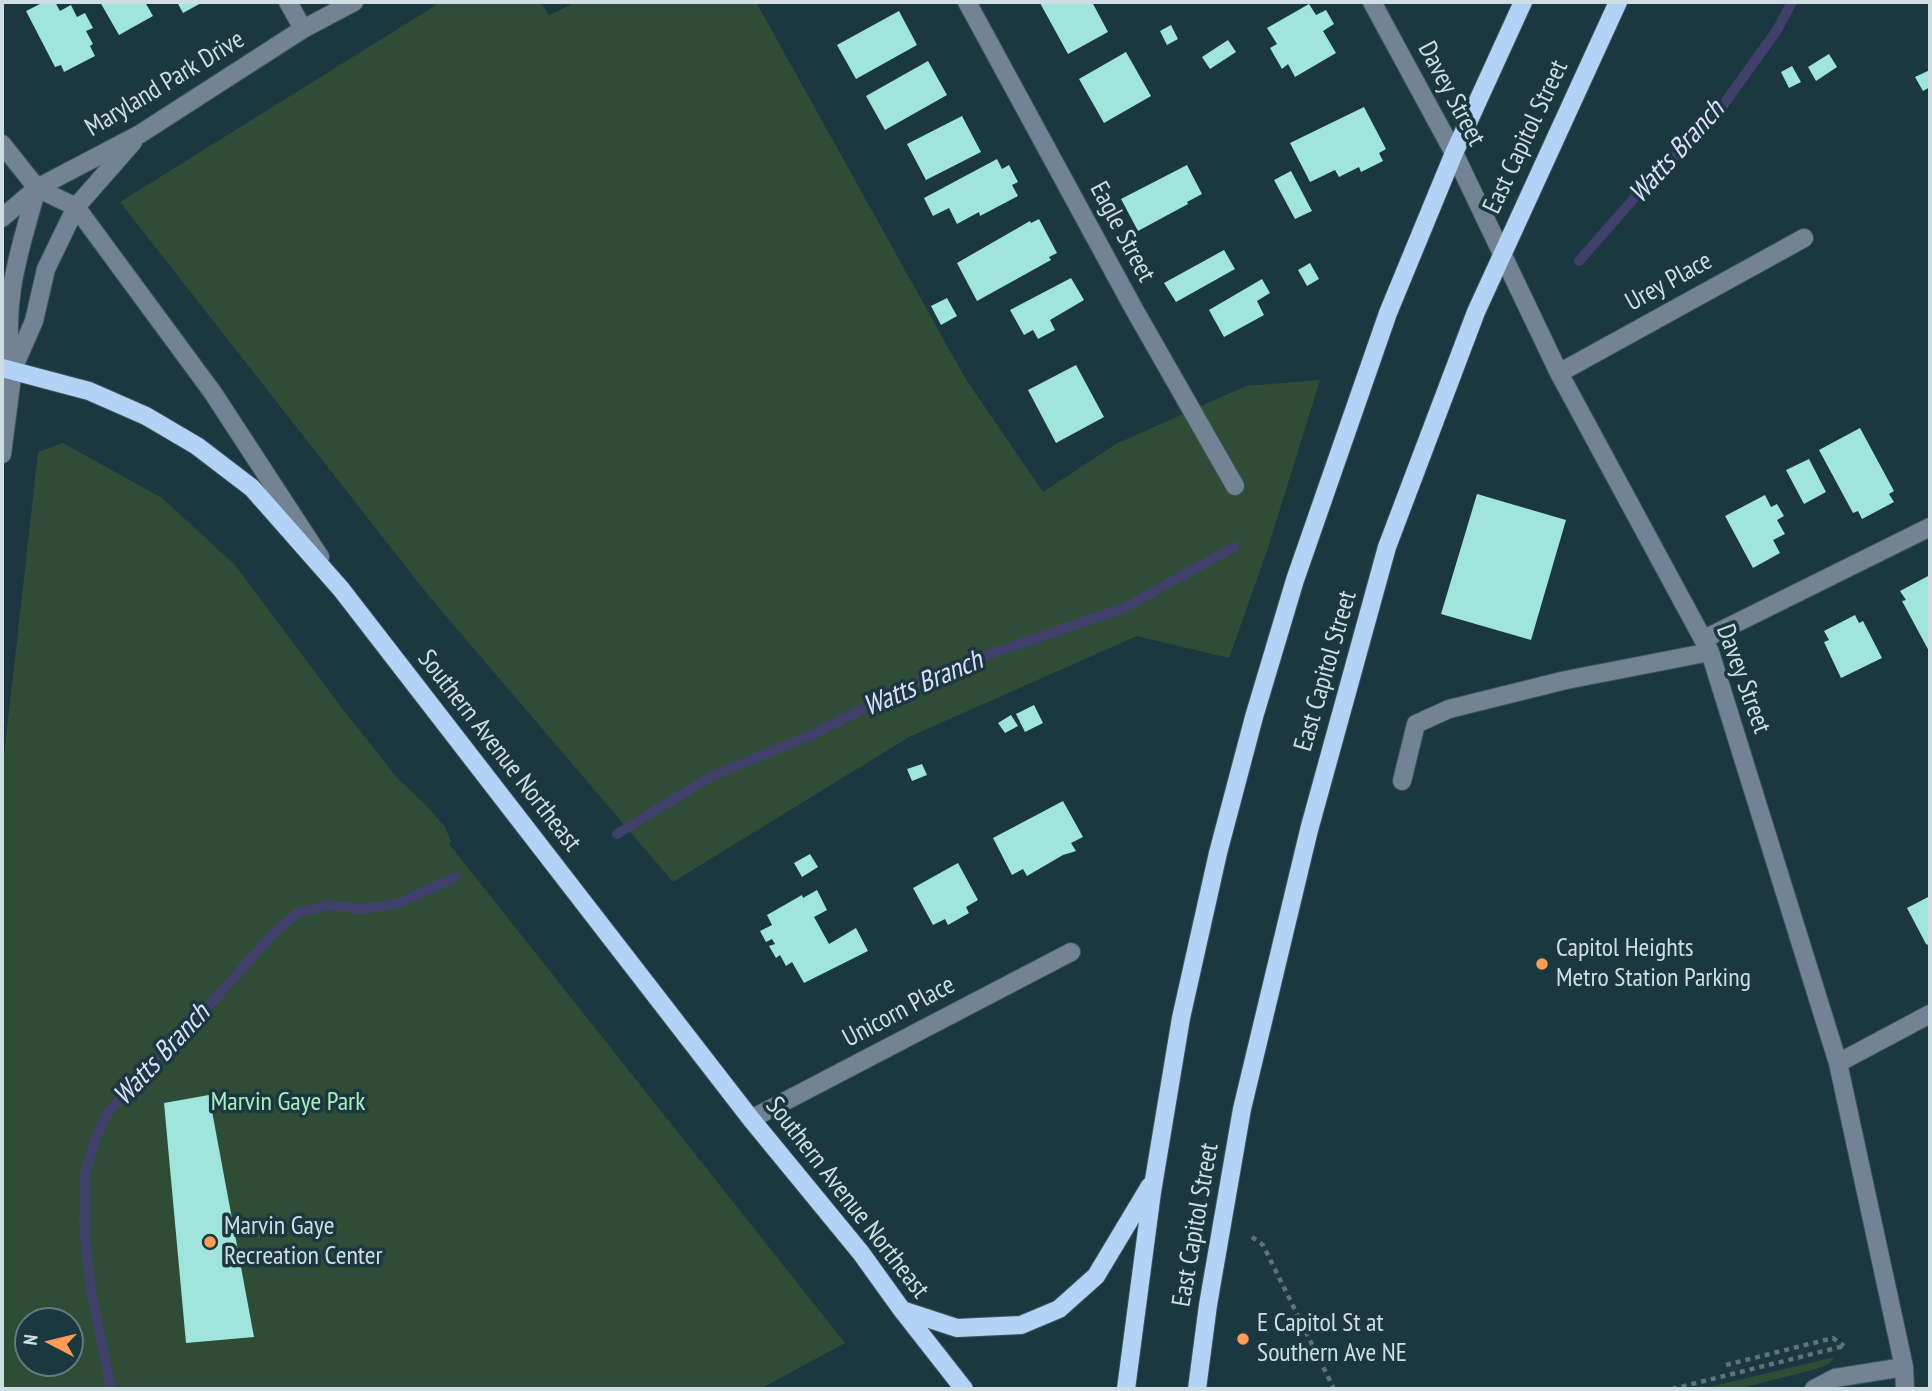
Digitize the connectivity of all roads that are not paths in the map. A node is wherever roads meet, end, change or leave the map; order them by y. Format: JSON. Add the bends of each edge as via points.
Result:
{"nodes":[{"id":1,"x":288,"y":2,"type":"edge"},
{"id":2,"x":354,"y":2,"type":"edge"},
{"id":3,"x":967,"y":2,"type":"edge"},
{"id":4,"x":1373,"y":2,"type":"edge"},
{"id":5,"x":1523,"y":2,"type":"edge"},
{"id":6,"x":1618,"y":2,"type":"edge"},
{"id":7,"x":303,"y":30,"type":"junction"},
{"id":8,"x":140,"y":134,"type":"junction"},
{"id":9,"x":2,"y":144,"type":"edge"},
{"id":10,"x":1454,"y":153,"type":"junction"},
{"id":11,"x":37,"y":188,"type":"junction"},
{"id":12,"x":76,"y":207,"type":"junction"},
{"id":13,"x":2,"y":218,"type":"edge"},
{"id":14,"x":1804,"y":237,"type":"dead end"},
{"id":15,"x":1501,"y":255,"type":"junction"},
{"id":16,"x":7,"y":368,"type":"edge"},
{"id":17,"x":1559,"y":373,"type":"junction"},
{"id":18,"x":2,"y":454,"type":"edge"},
{"id":19,"x":1235,"y":486,"type":"dead end"},
{"id":20,"x":1930,"y":527,"type":"edge"},
{"id":21,"x":341,"y":589,"type":"junction"},
{"id":22,"x":1707,"y":645,"type":"junction"},
{"id":23,"x":1402,"y":781,"type":"dead end"},
{"id":24,"x":1071,"y":952,"type":"dead end"},
{"id":25,"x":1930,"y":1014,"type":"edge"},
{"id":26,"x":1838,"y":1063,"type":"junction"},
{"id":27,"x":751,"y":1119,"type":"junction"},
{"id":28,"x":1155,"y":1177,"type":"junction"},
{"id":29,"x":902,"y":1310,"type":"junction"},
{"id":30,"x":1904,"y":1367,"type":"junction"},
{"id":31,"x":964,"y":1389,"type":"edge"},
{"id":32,"x":1126,"y":1389,"type":"edge"},
{"id":33,"x":1197,"y":1389,"type":"edge"},
{"id":34,"x":1814,"y":1389,"type":"edge"},
{"id":35,"x":1905,"y":1389,"type":"edge"}],
"edges":[{"from":1,"to":7,"type":"street"},
{"from":2,"to":7,"type":"street","name":"Maryland Park Drive"},
{"from":3,"to":19,"type":"street","name":"Eagle Street"},
{"from":4,"to":10,"type":"street","name":"Davey Street"},
{"from":5,"to":10,"type":"main road","name":"East Capitol Street"},
{"from":6,"to":15,"type":"main road","name":"East Capitol Street"},
{"from":7,"to":8,"type":"street","name":"Maryland Park Drive"},
{"from":8,"to":11,"type":"street","name":"Maryland Park Drive"},
{"from":8,"to":12,"type":"street"},
{"from":9,"to":11,"type":"street","name":"Southern Avenue Northeast"},
{"from":10,"to":15,"type":"street","name":"Davey Street"},
{"from":10,"to":28,"type":"main road","name":"East Capitol Street","via":[[1388,313],[1294,580],[1218,853],[1181,1018]]},
{"from":11,"to":12,"type":"street","name":"Southern Avenue Northeast"},
{"from":11,"to":13,"type":"street","name":"Maryland Park Drive"},
{"from":11,"to":16,"type":"street","via":[[3,307]]},
{"from":12,"to":16,"type":"street","via":[[46,269],[34,321]]},
{"from":12,"to":21,"type":"street","name":"Southern Avenue Northeast","via":[[213,393]]},
{"from":14,"to":17,"type":"street","name":"Urey Place"},
{"from":15,"to":17,"type":"street","name":"Davey Street"},
{"from":15,"to":33,"type":"main road","name":"East Capitol Street","via":[[1387,547],[1308,830],[1242,1109]]},
{"from":16,"to":18,"type":"street"},
{"from":16,"to":21,"type":"main road","via":[[89,391],[146,416],[197,446],[252,488]]},
{"from":17,"to":22,"type":"street","name":"Davey Street"},
{"from":20,"to":22,"type":"street"},
{"from":21,"to":27,"type":"main road","name":"Southern Avenue Northeast"},
{"from":22,"to":23,"type":"street","via":[[1449,709],[1416,724]]},
{"from":22,"to":26,"type":"street","name":"Davey Street"},
{"from":24,"to":27,"type":"street","name":"Unicorn Place"},
{"from":25,"to":26,"type":"street"},
{"from":26,"to":30,"type":"street","name":"Davey Street"},
{"from":27,"to":29,"type":"main road","name":"Southern Avenue Northeast"},
{"from":28,"to":29,"type":"main road","via":[[1096,1276],[1059,1309],[1021,1325],[957,1328]]},
{"from":28,"to":32,"type":"main road","name":"East Capitol Street"},
{"from":29,"to":31,"type":"main road","name":"Southern Avenue Northeast"},
{"from":30,"to":34,"type":"street","via":[[1835,1378]]},
{"from":30,"to":35,"type":"street","name":"Davey Street"}]}
